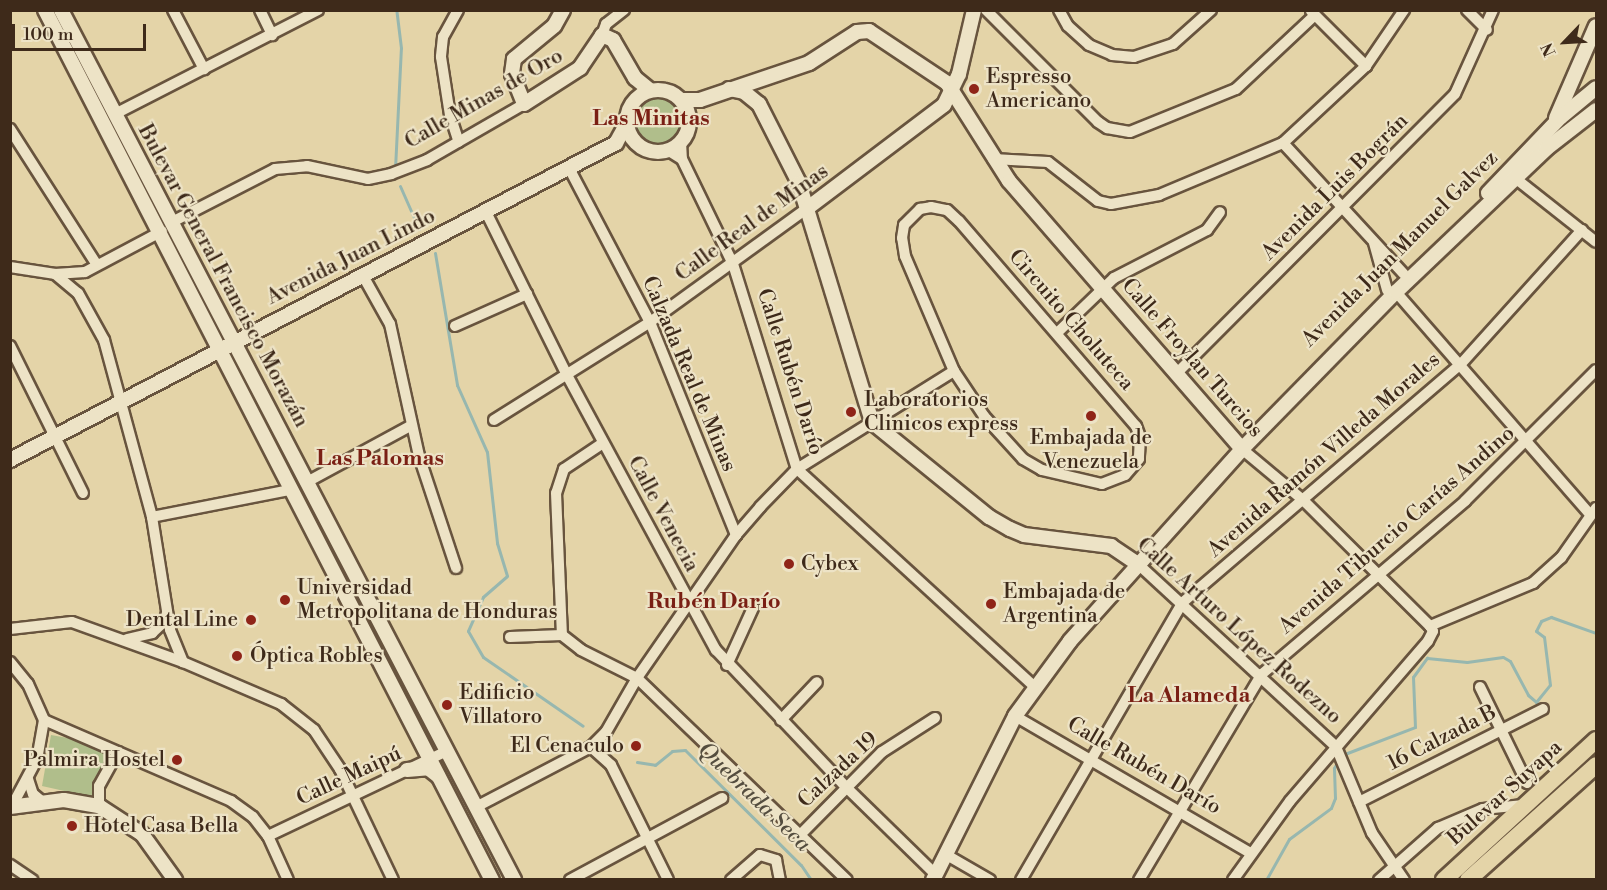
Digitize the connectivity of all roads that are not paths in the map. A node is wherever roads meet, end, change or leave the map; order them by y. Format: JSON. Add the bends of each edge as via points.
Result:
{"nodes":[{"id":1,"x":45,"y":10,"type":"edge"},
{"id":2,"x":61,"y":10,"type":"edge"},
{"id":3,"x":173,"y":10,"type":"edge"},
{"id":4,"x":260,"y":10,"type":"edge"},
{"id":5,"x":318,"y":10,"type":"edge"},
{"id":6,"x":458,"y":10,"type":"edge"},
{"id":7,"x":563,"y":10,"type":"edge"},
{"id":8,"x":624,"y":10,"type":"edge"},
{"id":9,"x":974,"y":10,"type":"edge"},
{"id":10,"x":986,"y":10,"type":"edge"},
{"id":11,"x":1059,"y":10,"type":"edge"},
{"id":12,"x":1211,"y":10,"type":"edge"},
{"id":13,"x":1404,"y":10,"type":"edge"},
{"id":14,"x":1467,"y":10,"type":"edge"},
{"id":15,"x":1493,"y":10,"type":"edge"},
{"id":16,"x":1313,"y":13,"type":"edge"},
{"id":17,"x":1596,"y":26,"type":"edge"},
{"id":18,"x":1487,"y":30,"type":"junction"},
{"id":19,"x":272,"y":34,"type":"junction"},
{"id":20,"x":602,"y":35,"type":"junction"},
{"id":21,"x":962,"y":55,"type":"junction"},
{"id":22,"x":1366,"y":66,"type":"junction"},
{"id":23,"x":204,"y":69,"type":"junction"},
{"id":24,"x":933,"y":71,"type":"junction"},
{"id":25,"x":768,"y":76,"type":"junction"},
{"id":26,"x":635,"y":78,"type":"junction"},
{"id":27,"x":1596,"y":88,"type":"edge"},
{"id":28,"x":729,"y":89,"type":"junction"},
{"id":29,"x":650,"y":90,"type":"junction"},
{"id":30,"x":953,"y":91,"type":"junction"},
{"id":31,"x":634,"y":100,"type":"junction"},
{"id":32,"x":681,"y":100,"type":"junction"},
{"id":33,"x":700,"y":100,"type":"junction"},
{"id":34,"x":1596,"y":101,"type":"edge"},
{"id":35,"x":524,"y":104,"type":"junction"},
{"id":36,"x":759,"y":104,"type":"junction"},
{"id":37,"x":1596,"y":110,"type":"edge"},
{"id":38,"x":115,"y":114,"type":"junction"},
{"id":39,"x":688,"y":114,"type":"junction"},
{"id":40,"x":626,"y":125,"type":"junction"},
{"id":41,"x":1551,"y":127,"type":"junction"},
{"id":42,"x":10,"y":129,"type":"edge"},
{"id":43,"x":459,"y":142,"type":"junction"},
{"id":44,"x":681,"y":142,"type":"junction"},
{"id":45,"x":616,"y":143,"type":"junction"},
{"id":46,"x":1282,"y":143,"type":"junction"},
{"id":47,"x":636,"y":144,"type":"junction"},
{"id":48,"x":669,"y":150,"type":"junction"},
{"id":49,"x":23,"y":152,"type":"junction"},
{"id":50,"x":10,"y":155,"type":"edge"},
{"id":51,"x":682,"y":159,"type":"junction"},
{"id":52,"x":993,"y":159,"type":"junction"},
{"id":53,"x":1526,"y":160,"type":"junction"},
{"id":54,"x":568,"y":168,"type":"junction"},
{"id":55,"x":1515,"y":178,"type":"junction"},
{"id":56,"x":809,"y":207,"type":"junction"},
{"id":57,"x":1341,"y":209,"type":"junction"},
{"id":58,"x":486,"y":212,"type":"junction"},
{"id":59,"x":1220,"y":212,"type":"dead end"},
{"id":60,"x":167,"y":227,"type":"junction"},
{"id":61,"x":1582,"y":231,"type":"junction"},
{"id":62,"x":1373,"y":240,"type":"junction"},
{"id":63,"x":1596,"y":242,"type":"edge"},
{"id":64,"x":733,"y":264,"type":"junction"},
{"id":65,"x":97,"y":265,"type":"junction"},
{"id":66,"x":10,"y":267,"type":"edge"},
{"id":67,"x":85,"y":272,"type":"junction"},
{"id":68,"x":55,"y":274,"type":"junction"},
{"id":69,"x":362,"y":274,"type":"junction"},
{"id":70,"x":1404,"y":274,"type":"junction"},
{"id":71,"x":1103,"y":288,"type":"junction"},
{"id":72,"x":1392,"y":291,"type":"junction"},
{"id":73,"x":78,"y":293,"type":"junction"},
{"id":74,"x":527,"y":294,"type":"junction"},
{"id":75,"x":650,"y":322,"type":"junction"},
{"id":76,"x":225,"y":326,"type":"junction"},
{"id":77,"x":455,"y":326,"type":"dead end"},
{"id":78,"x":252,"y":332,"type":"junction"},
{"id":79,"x":211,"y":333,"type":"junction"},
{"id":80,"x":1057,"y":333,"type":"junction"},
{"id":81,"x":233,"y":341,"type":"junction"},
{"id":82,"x":10,"y":346,"type":"edge"},
{"id":83,"x":219,"y":349,"type":"junction"},
{"id":84,"x":206,"y":356,"type":"junction"},
{"id":85,"x":243,"y":359,"type":"junction"},
{"id":86,"x":15,"y":362,"type":"edge"},
{"id":87,"x":1460,"y":364,"type":"junction"},
{"id":88,"x":954,"y":370,"type":"junction"},
{"id":89,"x":1596,"y":370,"type":"edge"},
{"id":90,"x":1178,"y":372,"type":"junction"},
{"id":91,"x":567,"y":375,"type":"junction"},
{"id":92,"x":123,"y":401,"type":"junction"},
{"id":93,"x":494,"y":420,"type":"dead end"},
{"id":94,"x":872,"y":422,"type":"junction"},
{"id":95,"x":412,"y":425,"type":"junction"},
{"id":96,"x":56,"y":436,"type":"junction"},
{"id":97,"x":1528,"y":442,"type":"junction"},
{"id":98,"x":603,"y":444,"type":"junction"},
{"id":99,"x":1242,"y":449,"type":"junction"},
{"id":100,"x":10,"y":460,"type":"edge"},
{"id":101,"x":797,"y":469,"type":"junction"},
{"id":102,"x":307,"y":482,"type":"junction"},
{"id":103,"x":290,"y":490,"type":"junction"},
{"id":104,"x":83,"y":493,"type":"dead end"},
{"id":105,"x":1303,"y":500,"type":"junction"},
{"id":106,"x":1593,"y":511,"type":"edge"},
{"id":107,"x":152,"y":517,"type":"junction"},
{"id":108,"x":736,"y":534,"type":"junction"},
{"id":109,"x":1138,"y":564,"type":"junction"},
{"id":110,"x":456,"y":568,"type":"dead end"},
{"id":111,"x":1378,"y":575,"type":"junction"},
{"id":112,"x":689,"y":603,"type":"junction"},
{"id":113,"x":1182,"y":603,"type":"junction"},
{"id":114,"x":753,"y":608,"type":"dead end"},
{"id":115,"x":167,"y":612,"type":"junction"},
{"id":116,"x":1430,"y":626,"type":"junction"},
{"id":117,"x":10,"y":629,"type":"edge"},
{"id":118,"x":562,"y":634,"type":"junction"},
{"id":119,"x":510,"y":637,"type":"dead end"},
{"id":120,"x":127,"y":639,"type":"junction"},
{"id":121,"x":10,"y":662,"type":"edge"},
{"id":122,"x":183,"y":662,"type":"junction"},
{"id":123,"x":727,"y":664,"type":"junction"},
{"id":124,"x":1262,"y":674,"type":"junction"},
{"id":125,"x":637,"y":678,"type":"junction"},
{"id":126,"x":817,"y":682,"type":"dead end"},
{"id":127,"x":1035,"y":687,"type":"junction"},
{"id":128,"x":1480,"y":687,"type":"dead end"},
{"id":129,"x":1543,"y":709,"type":"dead end"},
{"id":130,"x":1015,"y":716,"type":"junction"},
{"id":131,"x":935,"y":718,"type":"dead end"},
{"id":132,"x":44,"y":720,"type":"junction"},
{"id":133,"x":781,"y":720,"type":"junction"},
{"id":134,"x":1500,"y":730,"type":"junction"},
{"id":135,"x":1596,"y":740,"type":"edge"},
{"id":136,"x":591,"y":747,"type":"junction"},
{"id":137,"x":447,"y":751,"type":"junction"},
{"id":138,"x":118,"y":752,"type":"junction"},
{"id":139,"x":1339,"y":754,"type":"junction"},
{"id":140,"x":429,"y":759,"type":"junction"},
{"id":141,"x":1091,"y":759,"type":"junction"},
{"id":142,"x":1596,"y":765,"type":"edge"},
{"id":143,"x":407,"y":770,"type":"junction"},
{"id":144,"x":439,"y":777,"type":"junction"},
{"id":145,"x":28,"y":779,"type":"junction"},
{"id":146,"x":1527,"y":783,"type":"dead end"},
{"id":147,"x":846,"y":787,"type":"junction"},
{"id":148,"x":352,"y":796,"type":"junction"},
{"id":149,"x":722,"y":798,"type":"dead end"},
{"id":150,"x":1359,"y":802,"type":"junction"},
{"id":151,"x":44,"y":803,"type":"junction"},
{"id":152,"x":1524,"y":805,"type":"junction"},
{"id":153,"x":11,"y":806,"type":"edge"},
{"id":154,"x":99,"y":806,"type":"junction"},
{"id":155,"x":476,"y":807,"type":"junction"},
{"id":156,"x":1180,"y":811,"type":"junction"},
{"id":157,"x":801,"y":834,"type":"junction"},
{"id":158,"x":268,"y":836,"type":"junction"},
{"id":159,"x":647,"y":837,"type":"junction"},
{"id":160,"x":1251,"y":853,"type":"junction"},
{"id":161,"x":945,"y":854,"type":"junction"},
{"id":162,"x":10,"y":865,"type":"edge"},
{"id":163,"x":1394,"y":866,"type":"junction"},
{"id":164,"x":934,"y":877,"type":"edge"},
{"id":165,"x":32,"y":879,"type":"edge"},
{"id":166,"x":175,"y":879,"type":"edge"},
{"id":167,"x":288,"y":879,"type":"edge"},
{"id":168,"x":393,"y":879,"type":"edge"},
{"id":169,"x":492,"y":879,"type":"edge"},
{"id":170,"x":514,"y":879,"type":"edge"},
{"id":171,"x":570,"y":879,"type":"edge"},
{"id":172,"x":668,"y":879,"type":"edge"},
{"id":173,"x":731,"y":879,"type":"edge"},
{"id":174,"x":780,"y":879,"type":"edge"},
{"id":175,"x":847,"y":879,"type":"edge"},
{"id":176,"x":990,"y":879,"type":"edge"},
{"id":177,"x":1021,"y":879,"type":"edge"},
{"id":178,"x":1139,"y":879,"type":"edge"},
{"id":179,"x":1233,"y":879,"type":"edge"},
{"id":180,"x":1378,"y":879,"type":"edge"},
{"id":181,"x":1404,"y":879,"type":"edge"},
{"id":182,"x":1444,"y":879,"type":"edge"},
{"id":183,"x":1468,"y":879,"type":"edge"}],
"edges":[{"from":1,"to":60,"type":"street","name":"Bulevar General Francisco Morazán"},
{"from":2,"to":38,"type":"street","name":"Bulevar General Francisco Morazán"},
{"from":3,"to":23,"type":"street"},
{"from":4,"to":19,"type":"street"},
{"from":5,"to":19,"type":"street"},
{"from":6,"to":43,"type":"street","via":[[443,37],[441,57],[450,115]]},
{"from":7,"to":35,"type":"street","via":[[554,26],[514,59],[512,74]]},
{"from":8,"to":20,"type":"street","name":"Calle Minas de Oro","via":[[606,24]]},
{"from":9,"to":21,"type":"street","name":"Calle Real de Minas"},
{"from":10,"to":16,"type":"street","via":[[1098,122],[1107,128],[1130,132],[1236,88]]},
{"from":11,"to":12,"type":"street","via":[[1068,26],[1089,45],[1112,55],[1134,57],[1173,44]]},
{"from":13,"to":22,"type":"street"},
{"from":14,"to":18,"type":"street"},
{"from":15,"to":18,"type":"street","name":"Avenida Luis Bográn"},
{"from":16,"to":22,"type":"street"},
{"from":17,"to":41,"type":"street"},
{"from":18,"to":57,"type":"street","name":"Avenida Luis Bográn","via":[[1455,94]]},
{"from":19,"to":23,"type":"street"},
{"from":20,"to":26,"type":"street","via":[[613,40]]},
{"from":20,"to":35,"type":"street","name":"Calle Minas de Oro","via":[[580,68]]},
{"from":21,"to":24,"type":"street","via":[[947,71]]},
{"from":21,"to":30,"type":"street","name":"Calle Real de Minas"},
{"from":22,"to":46,"type":"street"},
{"from":23,"to":38,"type":"street"},
{"from":24,"to":25,"type":"street","via":[[864,30],[809,63]]},
{"from":24,"to":30,"type":"street"},
{"from":25,"to":28,"type":"street"},
{"from":25,"to":36,"type":"street","via":[[755,90]]},
{"from":26,"to":29,"type":"street"},
{"from":26,"to":31,"type":"street"},
{"from":27,"to":41,"type":"street","name":"Avenida Juan Manuel Galvez"},
{"from":28,"to":33,"type":"street"},
{"from":28,"to":36,"type":"street","via":[[744,92]]},
{"from":29,"to":31,"type":"street"},
{"from":29,"to":32,"type":"street","via":[[667,91]]},
{"from":30,"to":52,"type":"street","name":"Calle Froylan Turcios"},
{"from":30,"to":56,"type":"street","name":"Calle Real de Minas","via":[[944,105]]},
{"from":31,"to":40,"type":"street"},
{"from":32,"to":33,"type":"street"},
{"from":32,"to":39,"type":"street"},
{"from":33,"to":39,"type":"street"},
{"from":34,"to":53,"type":"street"},
{"from":35,"to":43,"type":"street","name":"Calle Minas de Oro"},
{"from":36,"to":56,"type":"street"},
{"from":37,"to":53,"type":"street","name":"Avenida Juan Manuel Galvez"},
{"from":38,"to":60,"type":"street","name":"Bulevar General Francisco Morazán"},
{"from":39,"to":44,"type":"street","via":[[688,129]]},
{"from":40,"to":45,"type":"street"},
{"from":40,"to":47,"type":"street"},
{"from":41,"to":53,"type":"street","name":"Avenida Juan Manuel Galvez"},
{"from":42,"to":49,"type":"street"},
{"from":43,"to":60,"type":"street","name":"Calle Minas de Oro","via":[[427,160],[368,179],[307,166],[275,170]]},
{"from":44,"to":48,"type":"street"},
{"from":44,"to":51,"type":"street","name":"Calle Rubén Darío"},
{"from":45,"to":47,"type":"street"},
{"from":45,"to":54,"type":"street","name":"Avenida Juan Lindo"},
{"from":46,"to":52,"type":"street","via":[[1159,195],[1111,204],[1083,193],[1061,169],[1048,162]]},
{"from":46,"to":57,"type":"street"},
{"from":47,"to":48,"type":"street","via":[[652,152]]},
{"from":48,"to":51,"type":"street","name":"Calle Rubén Darío"},
{"from":49,"to":50,"type":"street"},
{"from":49,"to":65,"type":"street"},
{"from":51,"to":64,"type":"street","name":"Calle Rubén Darío"},
{"from":52,"to":71,"type":"street","name":"Calle Froylan Turcios"},
{"from":53,"to":55,"type":"street","name":"Avenida Juan Manuel Galvez"},
{"from":53,"to":70,"type":"street","name":"Avenida Juan Manuel Galvez"},
{"from":54,"to":58,"type":"street","name":"Avenida Juan Lindo"},
{"from":54,"to":75,"type":"street","name":"Calzada Real de Minas"},
{"from":55,"to":61,"type":"street"},
{"from":55,"to":72,"type":"street","name":"Avenida Juan Manuel Galvez"},
{"from":56,"to":64,"type":"street","name":"Calle Real de Minas"},
{"from":56,"to":94,"type":"street"},
{"from":57,"to":62,"type":"street"},
{"from":57,"to":90,"type":"street","name":"Avenida Luis Bográn"},
{"from":58,"to":69,"type":"street","name":"Avenida Juan Lindo"},
{"from":58,"to":74,"type":"street","name":"Calle Venecia"},
{"from":59,"to":71,"type":"street","via":[[1208,230],[1114,278]]},
{"from":60,"to":65,"type":"street","name":"Calle Minas de Oro"},
{"from":60,"to":76,"type":"street","name":"Bulevar General Francisco Morazán"},
{"from":60,"to":79,"type":"street","name":"Bulevar General Francisco Morazán"},
{"from":61,"to":63,"type":"street"},
{"from":61,"to":87,"type":"street","name":"Avenida Ramón Villeda Morales"},
{"from":62,"to":70,"type":"street"},
{"from":62,"to":72,"type":"street"},
{"from":64,"to":75,"type":"street","name":"Calle Real de Minas"},
{"from":64,"to":101,"type":"street","name":"Calle Rubén Darío"},
{"from":65,"to":67,"type":"street","name":"Calle Minas de Oro"},
{"from":66,"to":68,"type":"street"},
{"from":67,"to":68,"type":"street"},
{"from":67,"to":73,"type":"street"},
{"from":68,"to":73,"type":"street"},
{"from":69,"to":78,"type":"street","name":"Avenida Juan Lindo"},
{"from":69,"to":95,"type":"street","via":[[390,324]]},
{"from":70,"to":72,"type":"street","name":"Avenida Juan Manuel Galvez"},
{"from":71,"to":80,"type":"street"},
{"from":71,"to":90,"type":"street","name":"Calle Froylan Turcios"},
{"from":72,"to":87,"type":"street"},
{"from":72,"to":99,"type":"street","name":"Avenida Juan Manuel Galvez"},
{"from":73,"to":92,"type":"street","via":[[104,340]]},
{"from":74,"to":77,"type":"street"},
{"from":74,"to":91,"type":"street","name":"Calle Venecia"},
{"from":75,"to":91,"type":"street","name":"Calle Real de Minas"},
{"from":75,"to":108,"type":"street","name":"Calzada Real de Minas"},
{"from":76,"to":78,"type":"street","via":[[232,332]]},
{"from":76,"to":81,"type":"street","name":"Bulevar General Francisco Morazán"},
{"from":78,"to":81,"type":"street","name":"Avenida Juan Lindo"},
{"from":78,"to":85,"type":"street","via":[[242,348]]},
{"from":79,"to":83,"type":"street","name":"Bulevar General Francisco Morazán"},
{"from":79,"to":84,"type":"street","via":[[212,343]]},
{"from":80,"to":88,"type":"street","name":"Circuito Choluteca","via":[[947,210],[920,209],[904,225],[905,256]]},
{"from":80,"to":88,"type":"street","name":"Circuito Choluteca","via":[[1136,426],[1139,459],[1114,481],[1088,483],[1042,470],[1023,459],[1002,440]]},
{"from":81,"to":83,"type":"street","name":"Avenida Juan Lindo"},
{"from":81,"to":85,"type":"street","name":"Bulevar General Francisco Morazán"},
{"from":82,"to":86,"type":"street"},
{"from":83,"to":84,"type":"street","name":"Avenida Juan Lindo"},
{"from":83,"to":103,"type":"street","name":"Bulevar General Francisco Morazán"},
{"from":84,"to":92,"type":"street","name":"Avenida Juan Lindo"},
{"from":85,"to":102,"type":"street","name":"Bulevar General Francisco Morazán"},
{"from":86,"to":96,"type":"street"},
{"from":87,"to":97,"type":"street"},
{"from":87,"to":105,"type":"street","name":"Avenida Ramón Villeda Morales"},
{"from":88,"to":94,"type":"street"},
{"from":89,"to":97,"type":"street","name":"Avenida Tiburcio Carías Andino"},
{"from":90,"to":99,"type":"street","name":"Calle Froylan Turcios"},
{"from":91,"to":93,"type":"street","name":"Calle Real de Minas"},
{"from":91,"to":98,"type":"street","name":"Calle Venecia"},
{"from":92,"to":96,"type":"street","name":"Avenida Juan Lindo"},
{"from":92,"to":107,"type":"street"},
{"from":94,"to":101,"type":"street"},
{"from":94,"to":109,"type":"street","name":"Calle Arturo López Rodezno","via":[[989,517],[1010,529],[1024,535],[1111,546]]},
{"from":95,"to":102,"type":"street"},
{"from":95,"to":110,"type":"street"},
{"from":96,"to":100,"type":"street","name":"Avenida Juan Lindo"},
{"from":96,"to":104,"type":"street"},
{"from":97,"to":106,"type":"street"},
{"from":97,"to":111,"type":"street","name":"Avenida Tiburcio Carías Andino"},
{"from":98,"to":112,"type":"street","name":"Calle Venecia"},
{"from":98,"to":118,"type":"street","via":[[564,469],[556,493]]},
{"from":99,"to":105,"type":"street","name":"Calle Froylan Turcios"},
{"from":99,"to":109,"type":"street","name":"Avenida Juan Manuel Galvez"},
{"from":101,"to":108,"type":"street"},
{"from":101,"to":127,"type":"street","name":"Calle Rubén Darío"},
{"from":102,"to":137,"type":"street","name":"Bulevar General Francisco Morazán"},
{"from":103,"to":107,"type":"street"},
{"from":103,"to":140,"type":"street","name":"Bulevar General Francisco Morazán"},
{"from":105,"to":111,"type":"street","name":"Calle Froylan Turcios"},
{"from":105,"to":113,"type":"street","name":"Avenida Ramón Villeda Morales"},
{"from":106,"to":116,"type":"street","via":[[1561,558],[1533,583]]},
{"from":107,"to":115,"type":"street"},
{"from":108,"to":112,"type":"street"},
{"from":109,"to":113,"type":"street","name":"Calle Arturo López Rodezno"},
{"from":109,"to":127,"type":"street","name":"Avenida Juan Manuel Galvez"},
{"from":111,"to":116,"type":"street","name":"Calle Froylan Turcios"},
{"from":111,"to":124,"type":"street","name":"Avenida Tiburcio Carías Andino"},
{"from":112,"to":123,"type":"street","name":"Calle Venecia"},
{"from":112,"to":125,"type":"street"},
{"from":113,"to":124,"type":"street","name":"Calle Arturo López Rodezno"},
{"from":113,"to":141,"type":"street","name":"Avenida Ramón Villeda Morales"},
{"from":114,"to":123,"type":"street"},
{"from":115,"to":120,"type":"street","via":[[164,622],[152,633]]},
{"from":115,"to":122,"type":"street"},
{"from":116,"to":139,"type":"street","via":[[1433,631],[1428,641]]},
{"from":117,"to":120,"type":"street","via":[[72,622]]},
{"from":118,"to":119,"type":"street"},
{"from":118,"to":125,"type":"street","via":[[581,650]]},
{"from":120,"to":122,"type":"street"},
{"from":121,"to":132,"type":"street","via":[[28,684]]},
{"from":122,"to":148,"type":"street","via":[[281,704],[314,730]]},
{"from":123,"to":133,"type":"street","name":"Calle Venecia"},
{"from":124,"to":139,"type":"street","name":"Calle Arturo López Rodezno"},
{"from":124,"to":156,"type":"street","name":"Avenida Tiburcio Carías Andino"},
{"from":125,"to":136,"type":"street","via":[[606,732]]},
{"from":125,"to":157,"type":"street"},
{"from":126,"to":133,"type":"street"},
{"from":127,"to":130,"type":"street","name":"Avenida Juan Manuel Galvez"},
{"from":128,"to":134,"type":"street"},
{"from":129,"to":134,"type":"street","name":"16 Calzada B"},
{"from":130,"to":141,"type":"street","name":"Calle Rubén Darío"},
{"from":130,"to":161,"type":"street","name":"Avenida Juan Manuel Galvez"},
{"from":131,"to":147,"type":"street","name":"Calzada 19","via":[[882,752]]},
{"from":132,"to":138,"type":"street"},
{"from":132,"to":145,"type":"street","via":[[37,759]]},
{"from":133,"to":147,"type":"street","name":"Calle Venecia"},
{"from":134,"to":146,"type":"street"},
{"from":134,"to":150,"type":"street","name":"16 Calzada B"},
{"from":135,"to":152,"type":"main road","name":"Bulevar Suyapa"},
{"from":136,"to":155,"type":"street"},
{"from":136,"to":159,"type":"street","via":[[611,765]]},
{"from":137,"to":140,"type":"street","name":"Calle Maipú"},
{"from":137,"to":155,"type":"street","name":"Bulevar General Francisco Morazán"},
{"from":138,"to":154,"type":"street","via":[[99,786]]},
{"from":138,"to":158,"type":"street","via":[[231,801],[253,817]]},
{"from":139,"to":150,"type":"street","name":"Calle Arturo López Rodezno"},
{"from":139,"to":160,"type":"street"},
{"from":140,"to":143,"type":"street","name":"Calle Maipú"},
{"from":140,"to":144,"type":"street","name":"Bulevar General Francisco Morazán"},
{"from":141,"to":156,"type":"street","name":"Calle Rubén Darío"},
{"from":141,"to":177,"type":"street","name":"Avenida Ramón Villeda Morales"},
{"from":142,"to":183,"type":"main road","name":"Bulevar Suyapa"},
{"from":143,"to":144,"type":"street","via":[[428,768]]},
{"from":143,"to":148,"type":"street","name":"Calle Maipú"},
{"from":144,"to":169,"type":"street","name":"Bulevar General Francisco Morazán"},
{"from":145,"to":151,"type":"street","via":[[33,794]]},
{"from":145,"to":153,"type":"street"},
{"from":147,"to":157,"type":"street","name":"Calzada 19"},
{"from":147,"to":164,"type":"street","name":"Calle Venecia"},
{"from":148,"to":158,"type":"street","name":"Calle Maipú"},
{"from":148,"to":168,"type":"street"},
{"from":149,"to":159,"type":"street"},
{"from":150,"to":163,"type":"street","name":"Calle Arturo López Rodezno","via":[[1372,833]]},
{"from":151,"to":153,"type":"street"},
{"from":151,"to":154,"type":"street","via":[[76,800]]},
{"from":152,"to":163,"type":"street","via":[[1483,809],[1461,816],[1418,841]]},
{"from":152,"to":182,"type":"main road","name":"Bulevar Suyapa"},
{"from":154,"to":166,"type":"street","via":[[142,834]]},
{"from":155,"to":170,"type":"street","name":"Bulevar General Francisco Morazán"},
{"from":156,"to":160,"type":"street","name":"Calle Rubén Darío"},
{"from":156,"to":178,"type":"street","name":"Avenida Tiburcio Carías Andino"},
{"from":157,"to":175,"type":"street"},
{"from":158,"to":167,"type":"street"},
{"from":159,"to":171,"type":"street"},
{"from":159,"to":172,"type":"street"},
{"from":160,"to":179,"type":"street"},
{"from":161,"to":164,"type":"street","name":"Avenida Juan Manuel Galvez"},
{"from":161,"to":176,"type":"street"},
{"from":162,"to":165,"type":"street"},
{"from":163,"to":180,"type":"street"},
{"from":163,"to":181,"type":"street","name":"Calle Arturo López Rodezno"},
{"from":173,"to":174,"type":"street","via":[[760,855],[776,860]]}]}
